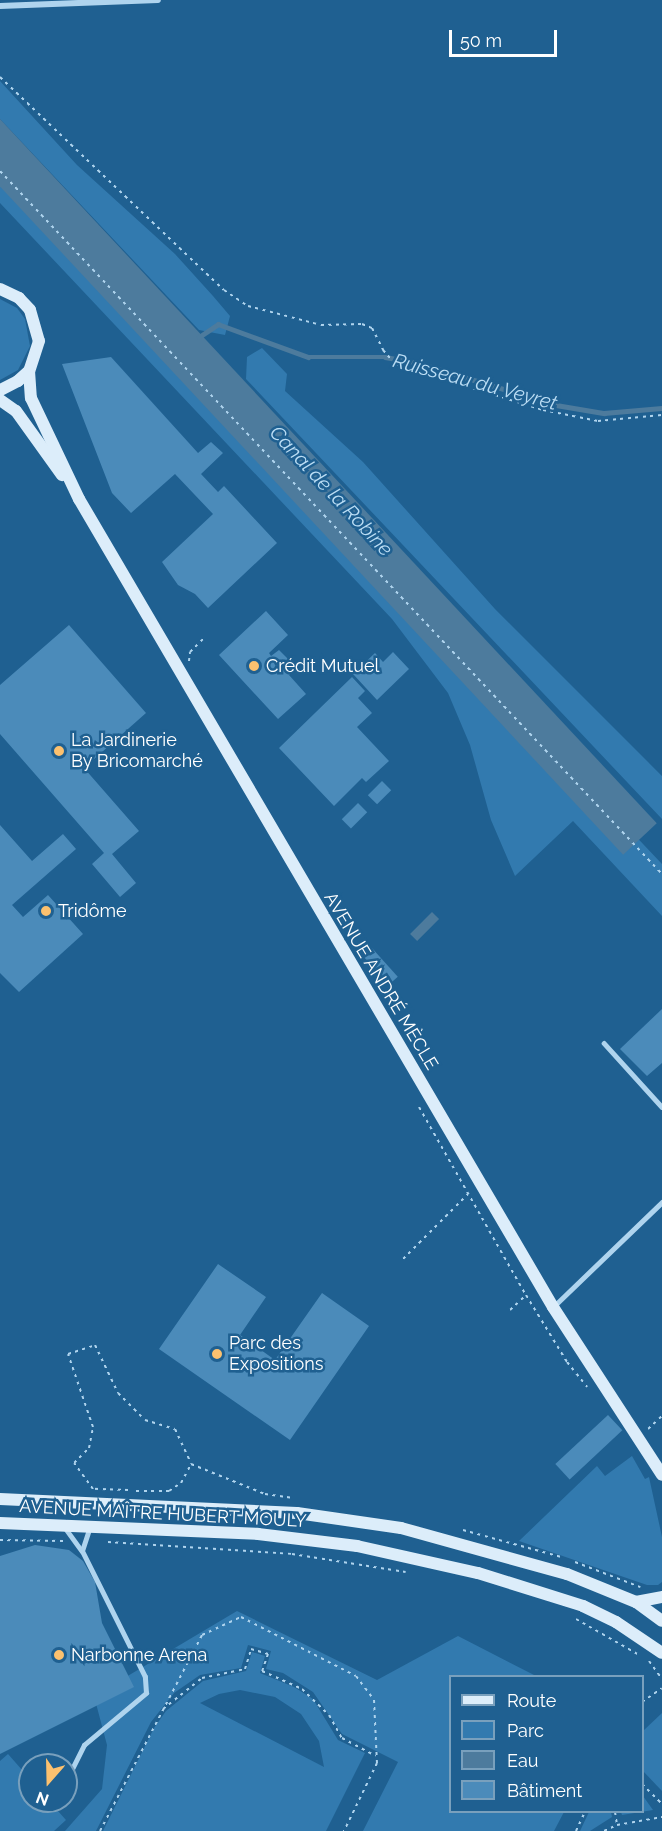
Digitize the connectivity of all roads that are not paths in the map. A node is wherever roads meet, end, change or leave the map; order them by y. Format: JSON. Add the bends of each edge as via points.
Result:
{"nodes":[{"id":1,"x":158,"y":0,"type":"edge"},
{"id":2,"x":0,"y":6,"type":"edge"},
{"id":3,"x":0,"y":290,"type":"edge"},
{"id":4,"x":29,"y":371,"type":"junction"},
{"id":5,"x":0,"y":390,"type":"edge"},
{"id":6,"x":0,"y":400,"type":"edge"},
{"id":7,"x":79,"y":499,"type":"junction"},
{"id":8,"x":604,"y":1043,"type":"dead end"},
{"id":9,"x":662,"y":1107,"type":"edge"},
{"id":10,"x":662,"y":1202,"type":"edge"},
{"id":11,"x":553,"y":1306,"type":"junction"},
{"id":12,"x":661,"y":1472,"type":"edge"},
{"id":13,"x":0,"y":1499,"type":"edge"},
{"id":14,"x":0,"y":1523,"type":"edge"},
{"id":15,"x":65,"y":1527,"type":"junction"},
{"id":16,"x":90,"y":1527,"type":"junction"},
{"id":17,"x":82,"y":1551,"type":"junction"},
{"id":18,"x":662,"y":1597,"type":"edge"},
{"id":19,"x":636,"y":1602,"type":"junction"},
{"id":20,"x":662,"y":1621,"type":"edge"},
{"id":21,"x":662,"y":1653,"type":"edge"},
{"id":22,"x":78,"y":1757,"type":"edge"}],
"edges":[{"from":1,"to":2,"type":"street"},
{"from":3,"to":4,"type":"street","via":[[19,298],[37,325],[36,356]]},
{"from":4,"to":5,"type":"street"},
{"from":4,"to":7,"type":"street","name":"AVENUE ANDRÉ MÈCLE","via":[[31,398]]},
{"from":6,"to":7,"type":"street","name":"AVENUE ANDRÉ MÈCLE","via":[[16,411]]},
{"from":7,"to":11,"type":"street","name":"AVENUE ANDRÉ MÈCLE"},
{"from":8,"to":9,"type":"lane"},
{"from":10,"to":11,"type":"lane"},
{"from":11,"to":12,"type":"street","name":"AVENUE ANDRÉ MÈCLE"},
{"from":13,"to":19,"type":"street","name":"AVENUE MAÎTRE HUBERT MOULY","via":[[297,1513],[401,1528],[567,1574]]},
{"from":14,"to":15,"type":"street","name":"AVENUE MAÎTRE HUBERT MOULY"},
{"from":15,"to":16,"type":"street","name":"AVENUE MAÎTRE HUBERT MOULY"},
{"from":15,"to":17,"type":"lane"},
{"from":16,"to":17,"type":"lane"},
{"from":16,"to":21,"type":"street","name":"AVENUE MAÎTRE HUBERT MOULY","via":[[258,1534],[423,1560],[583,1606],[616,1622]]},
{"from":17,"to":22,"type":"lane","via":[[144,1677],[146,1693],[84,1745]]},
{"from":18,"to":19,"type":"street"},
{"from":19,"to":20,"type":"street","name":"AVENUE MAÎTRE HUBERT MOULY"}]}
